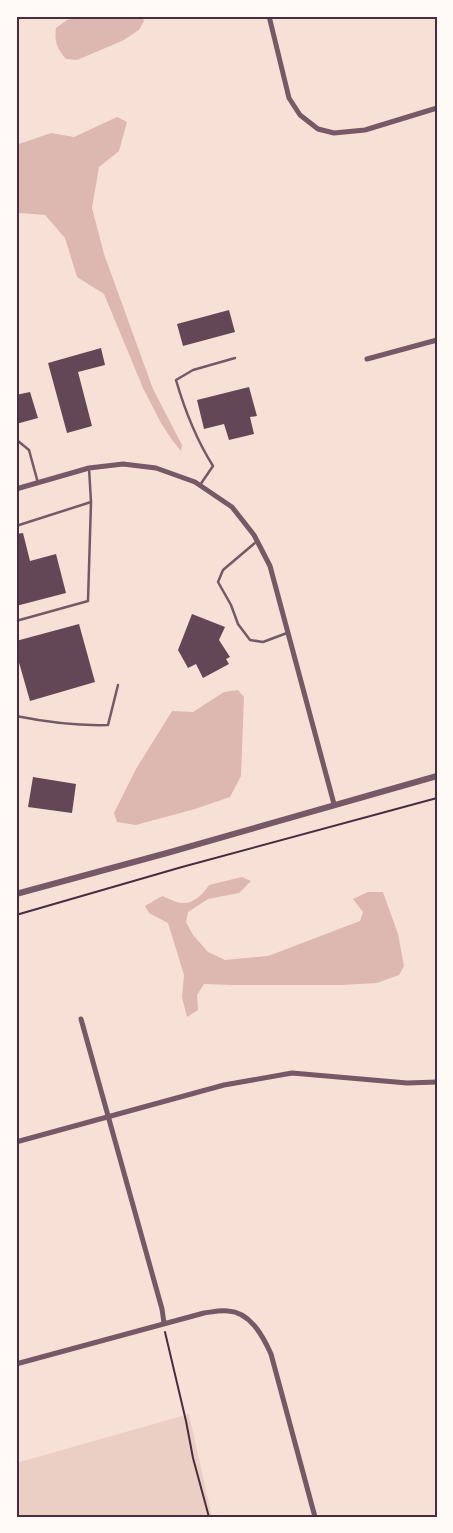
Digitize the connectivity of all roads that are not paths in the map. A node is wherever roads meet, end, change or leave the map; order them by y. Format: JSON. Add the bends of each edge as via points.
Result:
{"nodes":[{"id":1,"x":268,"y":16,"type":"edge"},
{"id":2,"x":437,"y":108,"type":"edge"},
{"id":3,"x":437,"y":340,"type":"edge"},
{"id":4,"x":235,"y":358,"type":"dead end"},
{"id":5,"x":367,"y":359,"type":"dead end"},
{"id":6,"x":16,"y":441,"type":"edge"},
{"id":7,"x":89,"y":468,"type":"junction"},
{"id":8,"x":38,"y":483,"type":"junction"},
{"id":9,"x":198,"y":484,"type":"junction"},
{"id":10,"x":16,"y":489,"type":"edge"},
{"id":11,"x":92,"y":502,"type":"junction"},
{"id":12,"x":16,"y":526,"type":"edge"},
{"id":13,"x":257,"y":541,"type":"junction"},
{"id":14,"x":16,"y":621,"type":"edge"},
{"id":15,"x":288,"y":632,"type":"junction"},
{"id":16,"x":118,"y":685,"type":"dead end"},
{"id":17,"x":16,"y":716,"type":"edge"},
{"id":18,"x":437,"y":776,"type":"edge"},
{"id":19,"x":334,"y":804,"type":"junction"},
{"id":20,"x":16,"y":894,"type":"edge"},
{"id":21,"x":80,"y":1019,"type":"dead end"},
{"id":22,"x":437,"y":1082,"type":"edge"},
{"id":23,"x":108,"y":1117,"type":"junction"},
{"id":24,"x":16,"y":1142,"type":"edge"},
{"id":25,"x":164,"y":1323,"type":"junction"},
{"id":26,"x":16,"y":1364,"type":"edge"},
{"id":27,"x":315,"y":1517,"type":"edge"}],
"edges":[{"from":1,"to":2,"type":"street","via":[[289,98],[300,114],[318,129],[334,133],[365,130]]},
{"from":3,"to":5,"type":"street"},
{"from":4,"to":9,"type":"lane","via":[[193,370],[176,380],[200,446],[213,466]]},
{"from":6,"to":8,"type":"lane","via":[[29,450]]},
{"from":7,"to":8,"type":"street"},
{"from":7,"to":9,"type":"street","via":[[123,464],[156,468]]},
{"from":7,"to":11,"type":"lane"},
{"from":8,"to":10,"type":"street"},
{"from":9,"to":13,"type":"street","via":[[232,507]]},
{"from":11,"to":12,"type":"lane"},
{"from":11,"to":14,"type":"lane","via":[[88,601]]},
{"from":13,"to":15,"type":"street","via":[[270,566]]},
{"from":13,"to":15,"type":"lane","via":[[223,570],[218,582],[238,624],[250,640],[262,642]]},
{"from":15,"to":19,"type":"street"},
{"from":16,"to":17,"type":"lane","via":[[108,725],[45,722]]},
{"from":18,"to":19,"type":"street"},
{"from":19,"to":20,"type":"street"},
{"from":21,"to":23,"type":"street"},
{"from":22,"to":23,"type":"street","via":[[407,1083],[292,1073],[224,1085]]},
{"from":23,"to":24,"type":"street"},
{"from":23,"to":25,"type":"street"},
{"from":25,"to":26,"type":"street"},
{"from":25,"to":27,"type":"street","via":[[228,1311],[242,1315],[265,1340]]}]}
